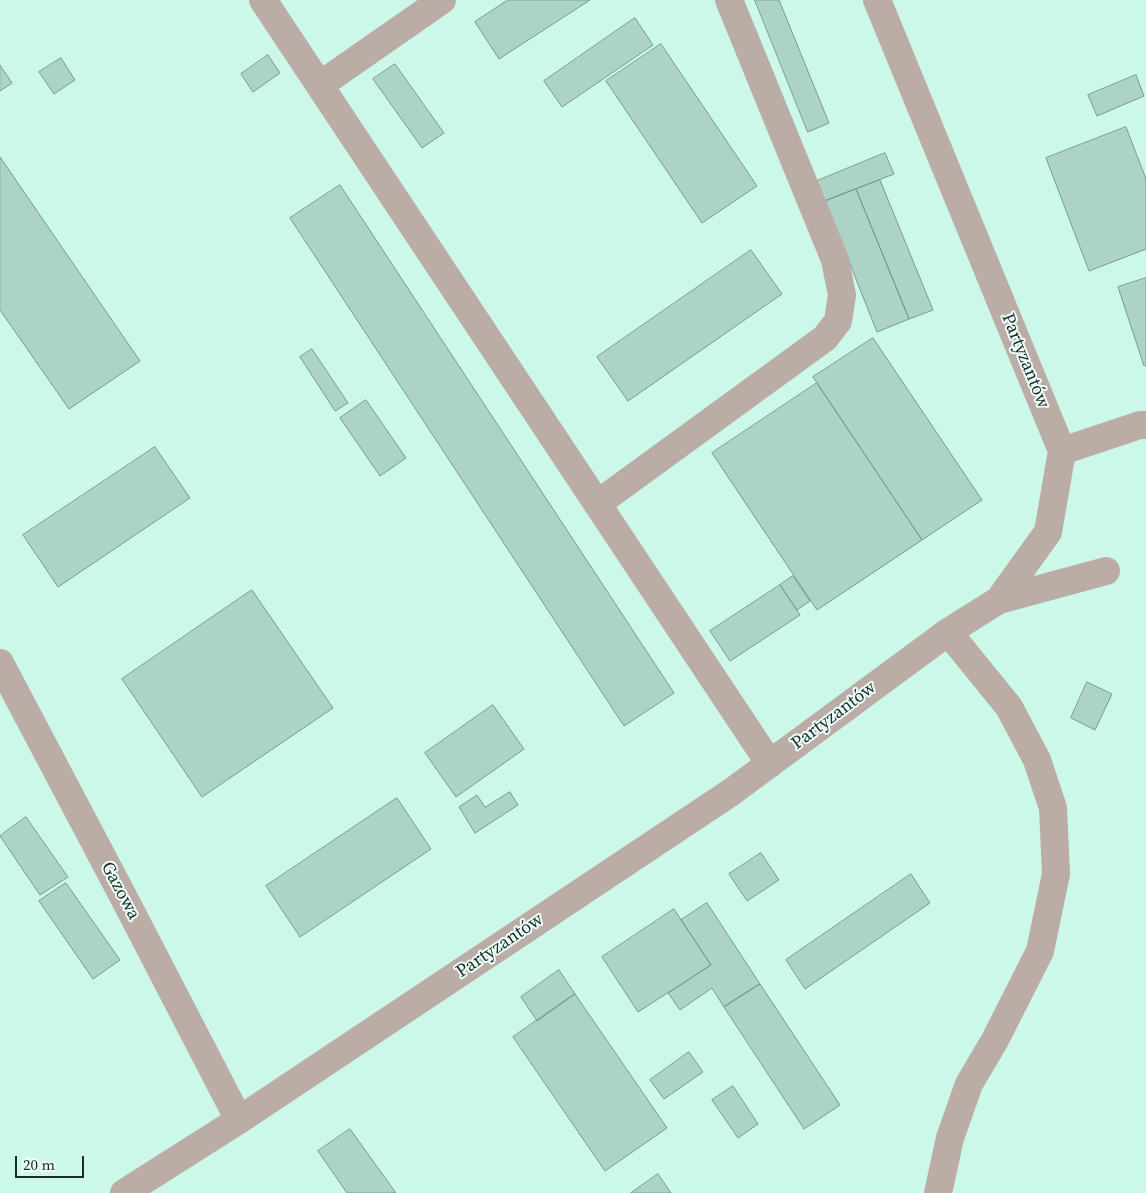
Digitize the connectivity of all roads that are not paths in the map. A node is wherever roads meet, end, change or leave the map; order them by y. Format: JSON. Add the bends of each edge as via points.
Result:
{"nodes":[{"id":1,"x":263,"y":0,"type":"edge"},
{"id":2,"x":442,"y":0,"type":"edge"},
{"id":3,"x":729,"y":0,"type":"edge"},
{"id":4,"x":877,"y":0,"type":"edge"},
{"id":5,"x":320,"y":85,"type":"junction"},
{"id":6,"x":1146,"y":425,"type":"edge"},
{"id":7,"x":1062,"y":451,"type":"junction"},
{"id":8,"x":597,"y":504,"type":"junction"},
{"id":9,"x":1106,"y":571,"type":"dead end"},
{"id":10,"x":999,"y":600,"type":"junction"},
{"id":11,"x":948,"y":632,"type":"junction"},
{"id":12,"x":0,"y":664,"type":"edge"},
{"id":13,"x":770,"y":764,"type":"junction"},
{"id":14,"x":239,"y":1120,"type":"junction"},
{"id":15,"x":124,"y":1193,"type":"edge"},
{"id":16,"x":938,"y":1193,"type":"edge"}],
"edges":[{"from":1,"to":5,"type":"street"},
{"from":2,"to":5,"type":"street"},
{"from":3,"to":8,"type":"street","via":[[835,260],[842,294],[838,321],[825,338]]},
{"from":4,"to":7,"type":"street","name":"Partyzantów"},
{"from":5,"to":8,"type":"street"},
{"from":6,"to":7,"type":"street"},
{"from":7,"to":10,"type":"street","name":"Partyzantów","via":[[1048,532]]},
{"from":8,"to":13,"type":"street"},
{"from":9,"to":10,"type":"street"},
{"from":10,"to":11,"type":"street","name":"Partyzantów"},
{"from":11,"to":13,"type":"street","name":"Partyzantów"},
{"from":11,"to":16,"type":"street","via":[[1009,706],[1037,760],[1053,808],[1056,874],[1040,951],[969,1084],[950,1138]]},
{"from":12,"to":14,"type":"street","name":"Gazowa"},
{"from":13,"to":14,"type":"street","name":"Partyzantów"},
{"from":14,"to":15,"type":"street","name":"Partyzantów"}]}
